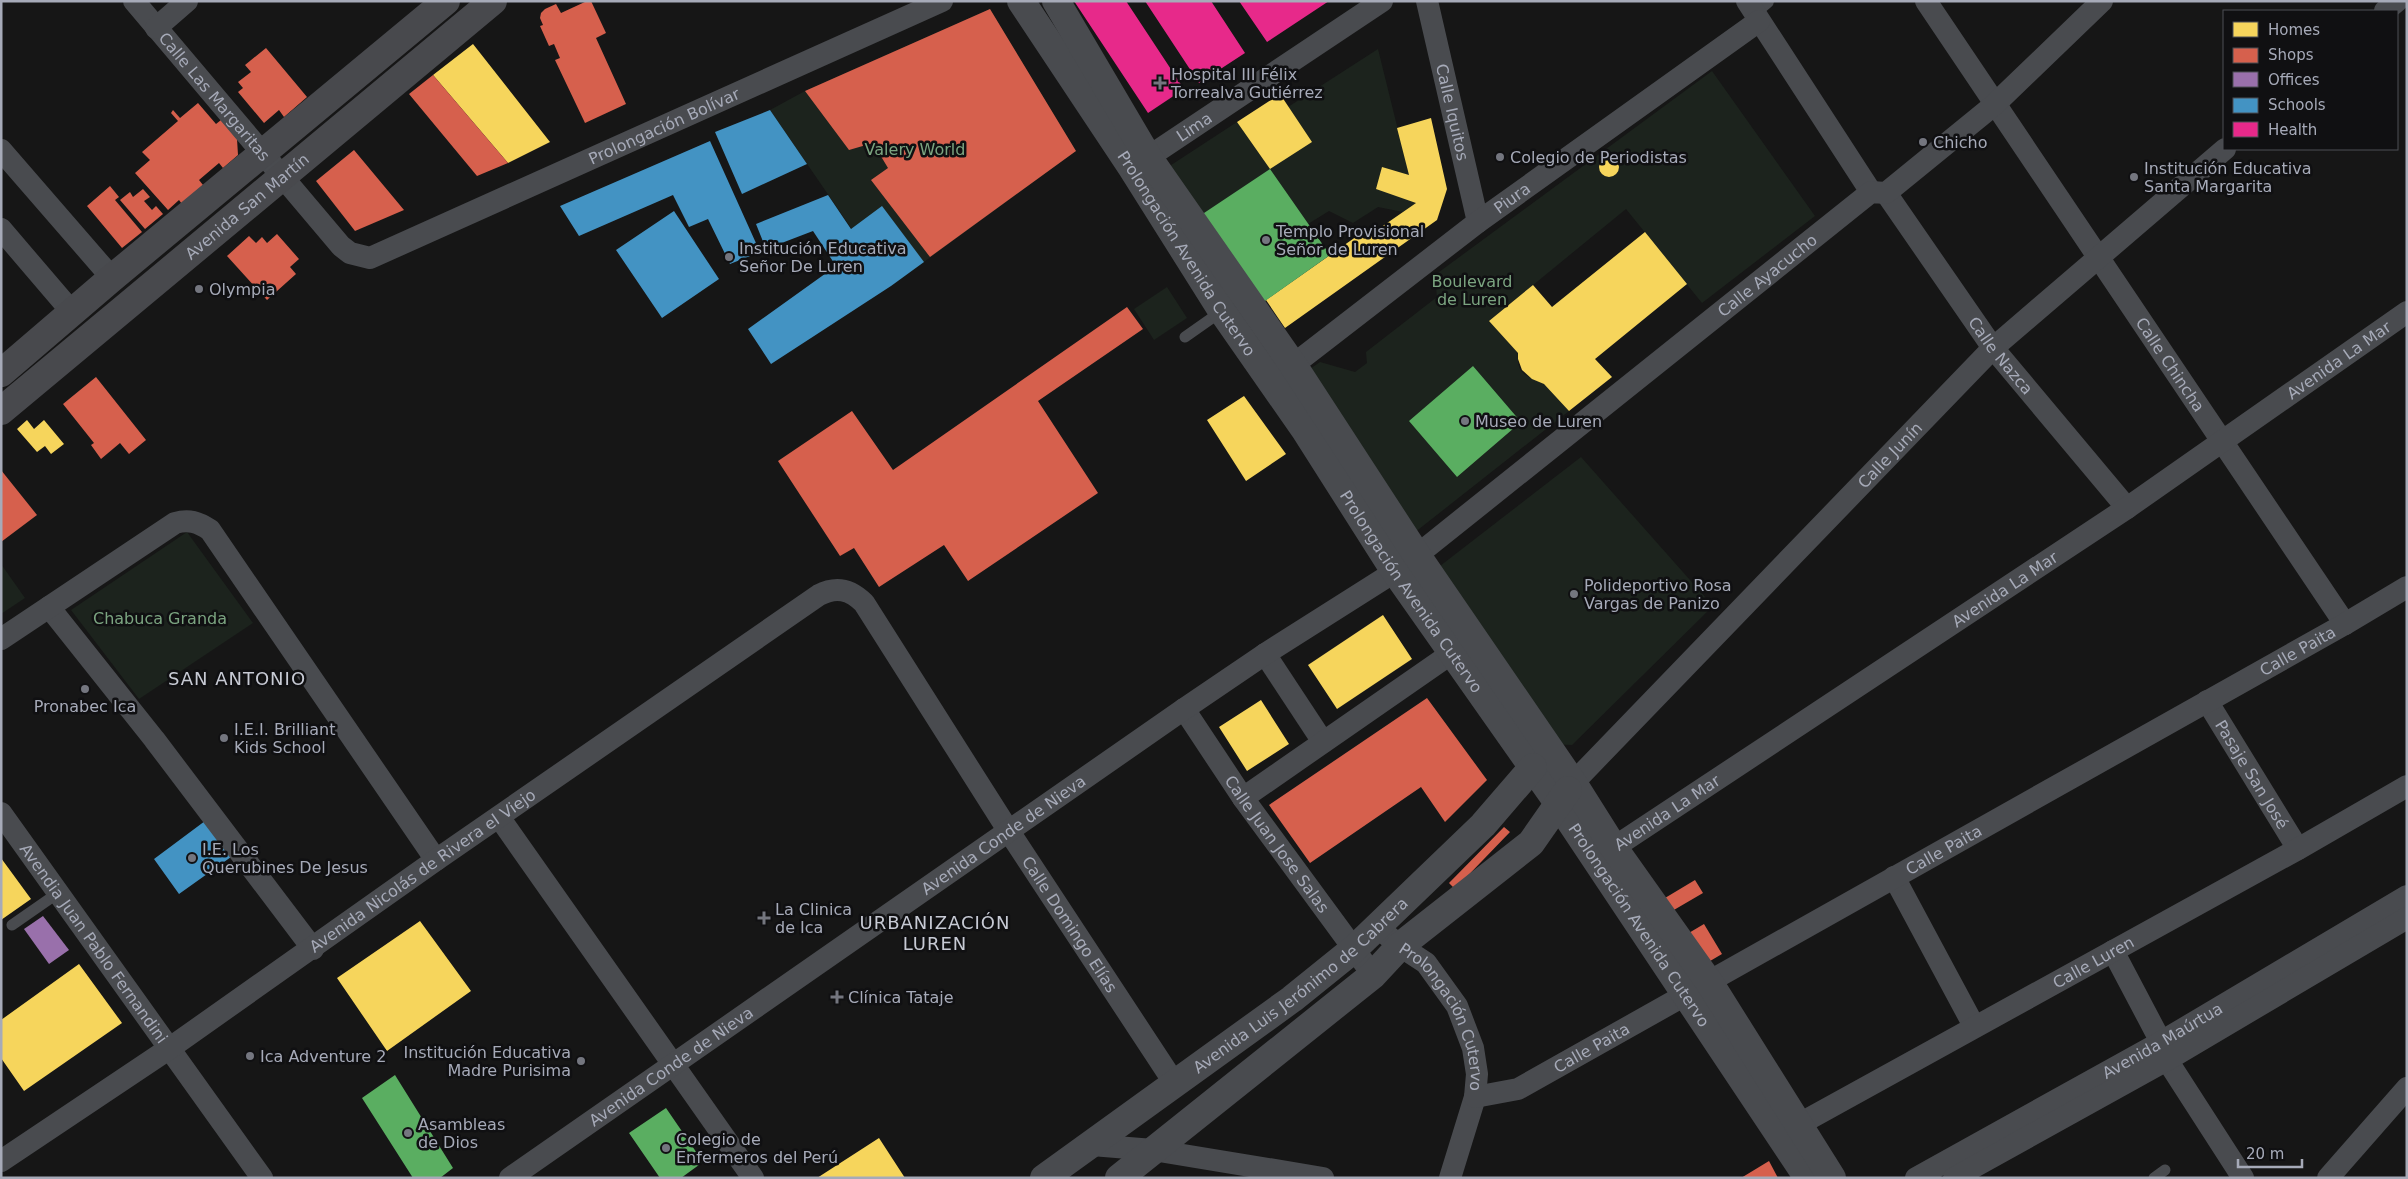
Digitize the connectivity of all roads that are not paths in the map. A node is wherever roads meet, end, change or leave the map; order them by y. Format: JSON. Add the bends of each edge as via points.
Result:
{"nodes":[{"id":1,"x":134,"y":1,"type":"edge"},
{"id":2,"x":188,"y":1,"type":"edge"},
{"id":3,"x":446,"y":1,"type":"edge"},
{"id":4,"x":493,"y":1,"type":"edge"},
{"id":5,"x":942,"y":1,"type":"edge"},
{"id":6,"x":1021,"y":1,"type":"edge"},
{"id":7,"x":1056,"y":1,"type":"edge"},
{"id":8,"x":1382,"y":1,"type":"edge"},
{"id":9,"x":1427,"y":1,"type":"edge"},
{"id":10,"x":1926,"y":1,"type":"edge"},
{"id":11,"x":2102,"y":1,"type":"edge"},
{"id":12,"x":2397,"y":1,"type":"edge"},
{"id":13,"x":1756,"y":9,"type":"edge"},
{"id":14,"x":2387,"y":10,"type":"edge"},
{"id":15,"x":156,"y":28,"type":"junction"},
{"id":16,"x":1994,"y":104,"type":"junction"},
{"id":17,"x":1,"y":150,"type":"edge"},
{"id":18,"x":2224,"y":150,"type":"edge"},
{"id":19,"x":264,"y":154,"type":"junction"},
{"id":20,"x":1140,"y":162,"type":"junction"},
{"id":21,"x":282,"y":177,"type":"junction"},
{"id":22,"x":1879,"y":192,"type":"junction"},
{"id":23,"x":1478,"y":222,"type":"junction"},
{"id":24,"x":1,"y":229,"type":"edge"},
{"id":25,"x":385,"y":252,"type":"joint"},
{"id":26,"x":2098,"y":258,"type":"junction"},
{"id":27,"x":112,"y":278,"type":"junction"},
{"id":28,"x":1222,"y":310,"type":"junction"},
{"id":29,"x":72,"y":312,"type":"junction"},
{"id":30,"x":2407,"y":312,"type":"edge"},
{"id":31,"x":1185,"y":337,"type":"dead end"},
{"id":32,"x":1993,"y":348,"type":"junction"},
{"id":33,"x":1293,"y":365,"type":"junction"},
{"id":34,"x":1,"y":373,"type":"edge"},
{"id":35,"x":1269,"y":380,"type":"junction"},
{"id":36,"x":1,"y":411,"type":"edge"},
{"id":37,"x":2222,"y":443,"type":"junction"},
{"id":38,"x":2127,"y":508,"type":"junction"},
{"id":39,"x":1422,"y":553,"type":"junction"},
{"id":40,"x":1394,"y":570,"type":"junction"},
{"id":41,"x":2407,"y":587,"type":"edge"},
{"id":42,"x":848,"y":591,"type":"joint"},
{"id":43,"x":48,"y":607,"type":"junction"},
{"id":44,"x":2345,"y":624,"type":"junction"},
{"id":45,"x":1,"y":639,"type":"edge"},
{"id":46,"x":1452,"y":653,"type":"junction"},
{"id":47,"x":1265,"y":654,"type":"junction"},
{"id":48,"x":2207,"y":701,"type":"junction"},
{"id":49,"x":1184,"y":709,"type":"junction"},
{"id":50,"x":1323,"y":742,"type":"junction"},
{"id":51,"x":1534,"y":767,"type":"junction"},
{"id":52,"x":2407,"y":786,"type":"edge"},
{"id":53,"x":1566,"y":793,"type":"junction"},
{"id":54,"x":1244,"y":798,"type":"junction"},
{"id":55,"x":1,"y":814,"type":"edge"},
{"id":56,"x":499,"y":817,"type":"junction"},
{"id":57,"x":1008,"y":830,"type":"junction"},
{"id":58,"x":1531,"y":843,"type":"junction"},
{"id":59,"x":2298,"y":849,"type":"junction"},
{"id":60,"x":1605,"y":853,"type":"junction"},
{"id":61,"x":436,"y":860,"type":"junction"},
{"id":62,"x":1894,"y":877,"type":"junction"},
{"id":63,"x":58,"y":893,"type":"junction"},
{"id":64,"x":2407,"y":896,"type":"edge"},
{"id":65,"x":12,"y":925,"type":"dead end"},
{"id":66,"x":1376,"y":926,"type":"junction"},
{"id":67,"x":2402,"y":928,"type":"edge"},
{"id":68,"x":1400,"y":946,"type":"junction"},
{"id":69,"x":313,"y":949,"type":"junction"},
{"id":70,"x":1354,"y":949,"type":"junction"},
{"id":71,"x":2113,"y":951,"type":"junction"},
{"id":72,"x":1373,"y":975,"type":"junction"},
{"id":73,"x":1697,"y":988,"type":"junction"},
{"id":74,"x":1974,"y":1026,"type":"junction"},
{"id":75,"x":170,"y":1048,"type":"junction"},
{"id":76,"x":2164,"y":1051,"type":"junction"},
{"id":77,"x":673,"y":1063,"type":"junction"},
{"id":78,"x":1175,"y":1084,"type":"junction"},
{"id":79,"x":2407,"y":1088,"type":"edge"},
{"id":80,"x":1475,"y":1097,"type":"junction"},
{"id":81,"x":1787,"y":1130,"type":"junction"},
{"id":82,"x":1092,"y":1145,"type":"junction"},
{"id":83,"x":1153,"y":1150,"type":"junction"},
{"id":84,"x":1,"y":1161,"type":"edge"},
{"id":85,"x":2165,"y":1170,"type":"dead end"},
{"id":86,"x":262,"y":1178,"type":"edge"},
{"id":87,"x":510,"y":1178,"type":"edge"},
{"id":88,"x":754,"y":1178,"type":"edge"},
{"id":89,"x":1044,"y":1178,"type":"edge"},
{"id":90,"x":1118,"y":1178,"type":"edge"},
{"id":91,"x":1323,"y":1178,"type":"edge"},
{"id":92,"x":1450,"y":1178,"type":"edge"},
{"id":93,"x":1808,"y":1178,"type":"edge"},
{"id":94,"x":1832,"y":1178,"type":"edge"},
{"id":95,"x":1916,"y":1178,"type":"edge"},
{"id":96,"x":1954,"y":1178,"type":"edge"},
{"id":97,"x":2154,"y":1178,"type":"edge"},
{"id":98,"x":2243,"y":1178,"type":"edge"},
{"id":99,"x":2328,"y":1178,"type":"edge"}],
"edges":[{"from":1,"to":15,"type":"street","name":"Calle Las Margaritas"},
{"from":2,"to":15,"type":"street"},
{"from":3,"to":19,"type":"main road","name":"Avenida San Martín"},
{"from":4,"to":21,"type":"main road","name":"Avenida San Martín"},
{"from":5,"to":25,"type":"street","name":"Prolongación Bolívar"},
{"from":6,"to":20,"type":"street","name":"Prolongación Avenida Cutervo"},
{"from":7,"to":20,"type":"street","name":"Prolongación Avenida Cutervo"},
{"from":8,"to":20,"type":"street","name":"Lima"},
{"from":9,"to":23,"type":"street","name":"Calle Iquitos"},
{"from":10,"to":16,"type":"street","name":"Calle Chincha"},
{"from":11,"to":16,"type":"street","name":"Calle Ayacucho"},
{"from":12,"to":14,"type":"street"},
{"from":13,"to":22,"type":"street","name":"Calle Nazca"},
{"from":13,"to":23,"type":"street","name":"Piura"},
{"from":15,"to":19,"type":"street","name":"Calle Las Margaritas"},
{"from":16,"to":22,"type":"street","name":"Calle Ayacucho"},
{"from":16,"to":26,"type":"street","name":"Calle Chincha"},
{"from":17,"to":27,"type":"street"},
{"from":18,"to":26,"type":"street","name":"Calle Junín"},
{"from":19,"to":21,"type":"street","name":"Calle Las Margaritas"},
{"from":19,"to":27,"type":"main road","name":"Avenida San Martín"},
{"from":20,"to":28,"type":"street","name":"Prolongación Avenida Cutervo"},
{"from":20,"to":33,"type":"street","name":"Prolongación Avenida Cutervo"},
{"from":21,"to":25,"type":"street","name":"Calle Las Margaritas","via":[[350,253],[370,258]]},
{"from":21,"to":36,"type":"main road","name":"Avenida San Martín"},
{"from":22,"to":32,"type":"street","name":"Calle Nazca"},
{"from":22,"to":39,"type":"street","name":"Calle Ayacucho"},
{"from":23,"to":33,"type":"street","name":"Piura"},
{"from":24,"to":29,"type":"street"},
{"from":26,"to":32,"type":"street","name":"Calle Junín"},
{"from":26,"to":37,"type":"street","name":"Calle Chincha"},
{"from":27,"to":29,"type":"main road","name":"Avenida San Martín"},
{"from":28,"to":31,"type":"lane"},
{"from":28,"to":35,"type":"street","name":"Prolongación Avenida Cutervo"},
{"from":29,"to":34,"type":"main road","name":"Avenida San Martín"},
{"from":30,"to":37,"type":"street","name":"Avenida La Mar"},
{"from":32,"to":38,"type":"street","name":"Calle Nazca"},
{"from":32,"to":53,"type":"street","name":"Calle Junín"},
{"from":33,"to":35,"type":"street","name":"Piura"},
{"from":33,"to":39,"type":"street","name":"Prolongación Avenida Cutervo"},
{"from":35,"to":40,"type":"street","name":"Prolongación Avenida Cutervo","via":[[1305,430]]},
{"from":37,"to":38,"type":"street","name":"Avenida La Mar"},
{"from":37,"to":44,"type":"street","name":"Calle Chincha"},
{"from":38,"to":60,"type":"street","name":"Avenida La Mar"},
{"from":39,"to":40,"type":"street","name":"Avenida Conde de Nieva"},
{"from":39,"to":53,"type":"street","name":"Prolongación Avenida Cutervo"},
{"from":40,"to":46,"type":"street","name":"Prolongación Avenida Cutervo"},
{"from":40,"to":47,"type":"street","name":"Avenida Conde de Nieva"},
{"from":41,"to":44,"type":"street","name":"Calle Paita"},
{"from":42,"to":56,"type":"street","name":"Avenida Nicolás de Rivera el Viejo","via":[[833,590],[819,595]]},
{"from":42,"to":57,"type":"street","name":"Calle Domingo Elías","via":[[864,603]]},
{"from":43,"to":45,"type":"street"},
{"from":43,"to":61,"type":"street","via":[[175,523],[191,521],[210,530]]},
{"from":43,"to":69,"type":"street","via":[[154,739]]},
{"from":44,"to":48,"type":"street","name":"Calle Paita"},
{"from":46,"to":50,"type":"street"},
{"from":46,"to":51,"type":"street","name":"Prolongación Avenida Cutervo"},
{"from":47,"to":49,"type":"street","name":"Avenida Conde de Nieva"},
{"from":47,"to":50,"type":"street"},
{"from":48,"to":59,"type":"street","name":"Pasaje San José"},
{"from":48,"to":62,"type":"street","name":"Calle Paita"},
{"from":49,"to":54,"type":"street","name":"Calle Juan Jose Salas"},
{"from":49,"to":57,"type":"street","name":"Avenida Conde de Nieva"},
{"from":50,"to":54,"type":"street"},
{"from":51,"to":53,"type":"street","name":"Prolongación Avenida Cutervo"},
{"from":51,"to":66,"type":"street","name":"Avenida Luis Jerónimo de Cabrera","via":[[1483,826]]},
{"from":52,"to":59,"type":"street","name":"Calle Luren"},
{"from":53,"to":58,"type":"street"},
{"from":53,"to":60,"type":"street","name":"Prolongación Avenida Cutervo"},
{"from":54,"to":70,"type":"street","name":"Calle Juan Jose Salas"},
{"from":55,"to":63,"type":"street","name":"Avendia Juan Pablo Fernandini"},
{"from":56,"to":61,"type":"street","name":"Avenida Nicolás de Rivera el Viejo"},
{"from":56,"to":77,"type":"street"},
{"from":57,"to":77,"type":"street","name":"Avenida Conde de Nieva"},
{"from":57,"to":78,"type":"street","name":"Calle Domingo Elías"},
{"from":58,"to":60,"type":"street","via":[[1550,840]]},
{"from":58,"to":68,"type":"street"},
{"from":59,"to":71,"type":"street","name":"Calle Luren"},
{"from":60,"to":73,"type":"street","name":"Prolongación Avenida Cutervo"},
{"from":61,"to":69,"type":"street","name":"Avenida Nicolás de Rivera el Viejo"},
{"from":62,"to":73,"type":"street","name":"Calle Paita"},
{"from":62,"to":74,"type":"street"},
{"from":63,"to":65,"type":"lane"},
{"from":63,"to":75,"type":"street","name":"Avendia Juan Pablo Fernandini"},
{"from":64,"to":76,"type":"street","name":"Avenida Maúrtua"},
{"from":66,"to":68,"type":"street","name":"Prolongación Cutervo"},
{"from":66,"to":70,"type":"street","name":"Avenida Luis Jerónimo de Cabrera"},
{"from":67,"to":76,"type":"street","name":"Avenida Maúrtua"},
{"from":68,"to":72,"type":"street"},
{"from":68,"to":80,"type":"street","name":"Prolongación Cutervo","via":[[1426,963],[1457,1006],[1473,1048],[1477,1074]]},
{"from":69,"to":75,"type":"street","name":"Avenida Nicolás de Rivera el Viejo"},
{"from":70,"to":72,"type":"street","name":"Calle Juan Jose Salas"},
{"from":70,"to":78,"type":"street","name":"Avenida Luis Jerónimo de Cabrera"},
{"from":71,"to":74,"type":"street","name":"Calle Luren"},
{"from":71,"to":76,"type":"street"},
{"from":72,"to":83,"type":"street"},
{"from":73,"to":80,"type":"street","name":"Calle Paita","via":[[1518,1089]]},
{"from":73,"to":81,"type":"street","name":"Prolongación Avenida Cutervo"},
{"from":74,"to":81,"type":"street","name":"Calle Luren"},
{"from":75,"to":84,"type":"street","name":"Avenida Nicolás de Rivera el Viejo"},
{"from":75,"to":86,"type":"street","name":"Avendia Juan Pablo Fernandini"},
{"from":76,"to":95,"type":"street","name":"Avenida Maúrtua"},
{"from":76,"to":96,"type":"street","name":"Avenida Maúrtua"},
{"from":76,"to":98,"type":"street"},
{"from":77,"to":87,"type":"street","name":"Avenida Conde de Nieva"},
{"from":77,"to":88,"type":"street"},
{"from":78,"to":82,"type":"street","name":"Avenida Luis Jerónimo de Cabrera"},
{"from":79,"to":99,"type":"street"},
{"from":80,"to":92,"type":"street","name":"Prolongación Cutervo"},
{"from":81,"to":93,"type":"street","name":"Prolongación Avenida Cutervo"},
{"from":81,"to":94,"type":"street","name":"Prolongación Avenida Cutervo"},
{"from":82,"to":83,"type":"street"},
{"from":82,"to":89,"type":"street","name":"Avenida Luis Jerónimo de Cabrera"},
{"from":83,"to":90,"type":"street"},
{"from":83,"to":91,"type":"street"},
{"from":85,"to":97,"type":"lane"}]}
